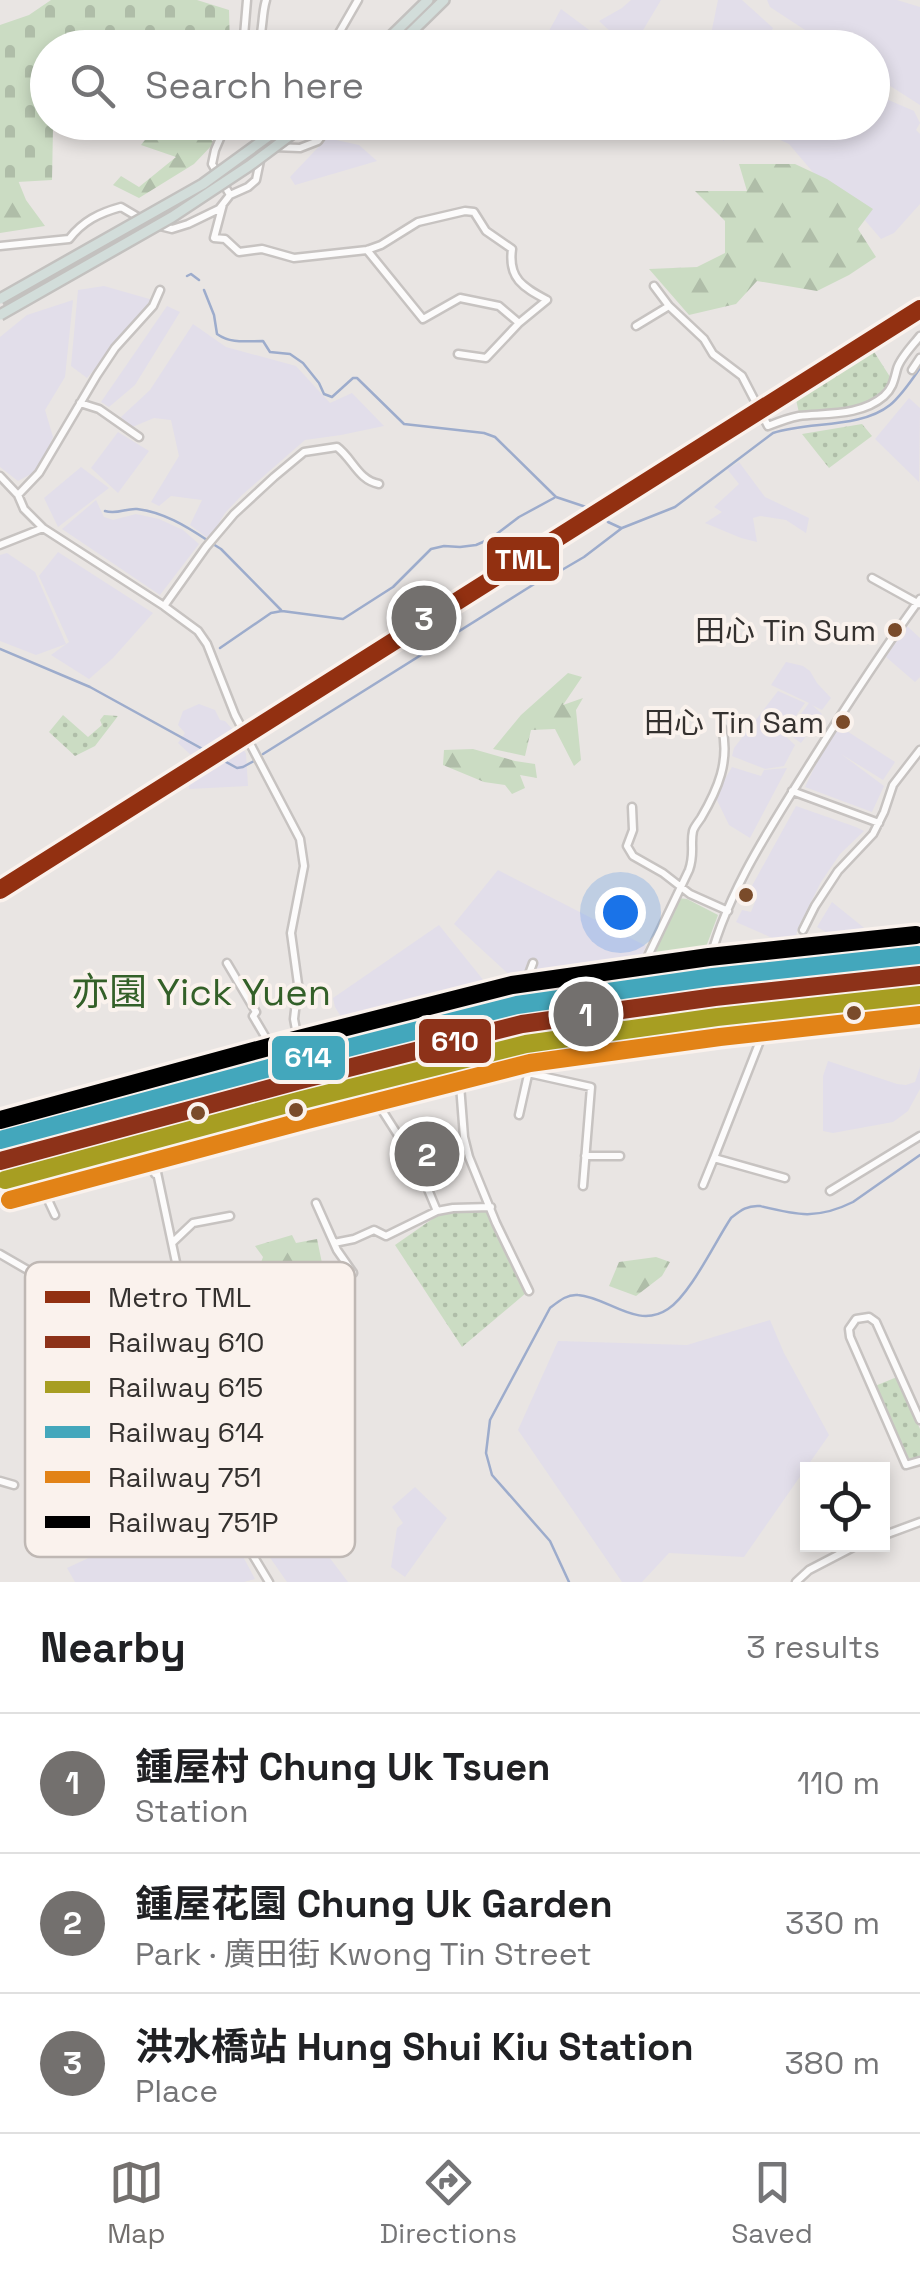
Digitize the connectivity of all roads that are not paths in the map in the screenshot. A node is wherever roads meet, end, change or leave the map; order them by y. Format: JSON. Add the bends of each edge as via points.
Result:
{"nodes":[{"id":1,"x":247,"y":0,"type":"edge"},
{"id":2,"x":266,"y":0,"type":"edge"},
{"id":3,"x":358,"y":0,"type":"edge"},
{"id":4,"x":428,"y":0,"type":"edge"},
{"id":5,"x":444,"y":0,"type":"edge"},
{"id":6,"x":244,"y":30,"type":"edge"},
{"id":7,"x":262,"y":30,"type":"edge"},
{"id":8,"x":341,"y":30,"type":"edge"},
{"id":9,"x":397,"y":30,"type":"edge"},
{"id":10,"x":413,"y":30,"type":"edge"},
{"id":11,"x":219,"y":140,"type":"edge"},
{"id":12,"x":263,"y":140,"type":"edge"},
{"id":13,"x":284,"y":140,"type":"edge"},
{"id":14,"x":319,"y":140,"type":"edge"},
{"id":15,"x":230,"y":195,"type":"junction"},
{"id":16,"x":223,"y":204,"type":"junction"},
{"id":17,"x":0,"y":246,"type":"edge"},
{"id":18,"x":367,"y":250,"type":"junction"},
{"id":19,"x":654,"y":286,"type":"dead end"},
{"id":20,"x":160,"y":290,"type":"dead end"},
{"id":21,"x":0,"y":299,"type":"edge"},
{"id":22,"x":670,"y":306,"type":"junction"},
{"id":23,"x":0,"y":316,"type":"edge"},
{"id":24,"x":519,"y":323,"type":"junction"},
{"id":25,"x":636,"y":326,"type":"dead end"},
{"id":26,"x":920,"y":336,"type":"edge"},
{"id":27,"x":458,"y":354,"type":"dead end"},
{"id":28,"x":920,"y":358,"type":"edge"},
{"id":29,"x":912,"y":370,"type":"dead end"},
{"id":30,"x":80,"y":402,"type":"junction"},
{"id":31,"x":139,"y":436,"type":"dead end"},
{"id":32,"x":0,"y":476,"type":"edge"},
{"id":33,"x":379,"y":484,"type":"dead end"},
{"id":34,"x":18,"y":495,"type":"junction"},
{"id":35,"x":43,"y":528,"type":"junction"},
{"id":36,"x":0,"y":545,"type":"edge"},
{"id":37,"x":872,"y":578,"type":"dead end"},
{"id":38,"x":919,"y":602,"type":"edge"},
{"id":39,"x":164,"y":606,"type":"junction"},
{"id":40,"x":722,"y":728,"type":"dead end"},
{"id":41,"x":920,"y":750,"type":"edge"},
{"id":42,"x":792,"y":792,"type":"junction"},
{"id":43,"x":632,"y":807,"type":"dead end"},
{"id":44,"x":879,"y":824,"type":"junction"},
{"id":45,"x":681,"y":886,"type":"junction"},
{"id":46,"x":728,"y":911,"type":"junction"},
{"id":47,"x":803,"y":930,"type":"dead end"},
{"id":48,"x":227,"y":963,"type":"dead end"},
{"id":49,"x":533,"y":964,"type":"dead end"},
{"id":50,"x":636,"y":981,"type":"dead end"},
{"id":51,"x":920,"y":988,"type":"edge"},
{"id":52,"x":920,"y":998,"type":"edge"},
{"id":53,"x":705,"y":1013,"type":"junction"},
{"id":54,"x":769,"y":1017,"type":"junction"},
{"id":55,"x":474,"y":1020,"type":"junction"},
{"id":56,"x":705,"y":1026,"type":"junction"},
{"id":57,"x":520,"y":1037,"type":"junction"},
{"id":58,"x":477,"y":1038,"type":"junction"},
{"id":59,"x":488,"y":1044,"type":"junction"},
{"id":60,"x":364,"y":1046,"type":"dead end"},
{"id":61,"x":524,"y":1048,"type":"junction"},
{"id":62,"x":462,"y":1049,"type":"junction"},
{"id":63,"x":309,"y":1058,"type":"junction"},
{"id":64,"x":458,"y":1059,"type":"junction"},
{"id":65,"x":528,"y":1073,"type":"junction"},
{"id":66,"x":317,"y":1078,"type":"junction"},
{"id":67,"x":331,"y":1084,"type":"junction"},
{"id":68,"x":182,"y":1090,"type":"dead end"},
{"id":69,"x":301,"y":1091,"type":"junction"},
{"id":70,"x":140,"y":1106,"type":"junction"},
{"id":71,"x":380,"y":1107,"type":"dead end"},
{"id":72,"x":519,"y":1115,"type":"dead end"},
{"id":73,"x":141,"y":1132,"type":"junction"},
{"id":74,"x":920,"y":1136,"type":"edge"},
{"id":75,"x":0,"y":1142,"type":"edge"},
{"id":76,"x":148,"y":1145,"type":"junction"},
{"id":77,"x":585,"y":1156,"type":"junction"},
{"id":78,"x":620,"y":1156,"type":"dead end"},
{"id":79,"x":714,"y":1158,"type":"junction"},
{"id":80,"x":35,"y":1172,"type":"junction"},
{"id":81,"x":0,"y":1173,"type":"edge"},
{"id":82,"x":785,"y":1178,"type":"dead end"},
{"id":83,"x":0,"y":1181,"type":"edge"},
{"id":84,"x":703,"y":1185,"type":"dead end"},
{"id":85,"x":583,"y":1186,"type":"dead end"},
{"id":86,"x":830,"y":1191,"type":"dead end"},
{"id":87,"x":316,"y":1203,"type":"dead end"},
{"id":88,"x":491,"y":1207,"type":"junction"},
{"id":89,"x":437,"y":1211,"type":"junction"},
{"id":90,"x":55,"y":1215,"type":"dead end"},
{"id":91,"x":230,"y":1216,"type":"dead end"},
{"id":92,"x":172,"y":1243,"type":"junction"},
{"id":93,"x":334,"y":1243,"type":"junction"},
{"id":94,"x":0,"y":1254,"type":"edge"},
{"id":95,"x":176,"y":1262,"type":"edge"},
{"id":96,"x":346,"y":1262,"type":"edge"},
{"id":97,"x":25,"y":1268,"type":"edge"},
{"id":98,"x":529,"y":1291,"type":"dead end"},
{"id":99,"x":920,"y":1420,"type":"edge"},
{"id":100,"x":920,"y":1460,"type":"edge"},
{"id":101,"x":0,"y":1481,"type":"edge"},
{"id":102,"x":14,"y":1485,"type":"dead end"},
{"id":103,"x":920,"y":1522,"type":"edge"},
{"id":104,"x":890,"y":1533,"type":"edge"},
{"id":105,"x":844,"y":1552,"type":"edge"},
{"id":106,"x":253,"y":1557,"type":"edge"},
{"id":107,"x":270,"y":1582,"type":"edge"},
{"id":108,"x":796,"y":1582,"type":"edge"}],
"edges":[{"from":1,"to":6,"type":"street"},
{"from":2,"to":7,"type":"street"},
{"from":3,"to":8,"type":"street"},
{"from":4,"to":9,"type":"highway"},
{"from":5,"to":10,"type":"highway"},
{"from":11,"to":15,"type":"street","via":[[212,164]]},
{"from":12,"to":21,"type":"highway","bridge":true,"via":[[203,184]]},
{"from":13,"to":23,"type":"highway","bridge":true,"via":[[172,217]]},
{"from":14,"to":15,"type":"street","via":[[266,149],[256,180]]},
{"from":15,"to":16,"type":"street"},
{"from":16,"to":17,"type":"street","via":[[172,229],[121,207],[81,224],[69,239]]},
{"from":16,"to":18,"type":"street","via":[[214,238],[238,252],[262,249],[294,258]]},
{"from":18,"to":24,"type":"street","via":[[423,319],[460,298],[499,306]]},
{"from":18,"to":24,"type":"street","via":[[418,222],[474,212],[486,231],[512,249],[510,264],[524,287],[548,300]]},
{"from":19,"to":22,"type":"street"},
{"from":20,"to":30,"type":"street"},
{"from":22,"to":25,"type":"street"},
{"from":22,"to":26,"type":"street","via":[[742,376],[768,426],[869,406],[892,386],[897,366]]},
{"from":24,"to":27,"type":"street","via":[[486,358]]},
{"from":28,"to":29,"type":"street"},
{"from":30,"to":31,"type":"street"},
{"from":30,"to":34,"type":"street","via":[[40,473]]},
{"from":32,"to":34,"type":"street"},
{"from":33,"to":39,"type":"street","via":[[361,476],[337,447],[304,452],[234,514]]},
{"from":34,"to":35,"type":"street"},
{"from":35,"to":36,"type":"street"},
{"from":35,"to":39,"type":"street"},
{"from":37,"to":38,"type":"street"},
{"from":38,"to":42,"type":"street"},
{"from":39,"to":63,"type":"street","via":[[198,631],[300,839],[294,1019]]},
{"from":40,"to":45,"type":"street","via":[[720,786],[694,829],[693,859]]},
{"from":41,"to":44,"type":"street","via":[[893,785]]},
{"from":42,"to":44,"type":"street"},
{"from":42,"to":46,"type":"street"},
{"from":43,"to":45,"type":"street","via":[[627,846],[633,856]]},
{"from":44,"to":47,"type":"street","via":[[826,887]]},
{"from":45,"to":46,"type":"street"},
{"from":45,"to":50,"type":"street"},
{"from":46,"to":53,"type":"street","via":[[708,970]]},
{"from":48,"to":63,"type":"street","via":[[279,1060],[294,1066]]},
{"from":49,"to":55,"type":"street","via":[[514,1006]]},
{"from":51,"to":53,"type":"main road"},
{"from":52,"to":54,"type":"main road"},
{"from":53,"to":56,"type":"street"},
{"from":53,"to":57,"type":"main road"},
{"from":54,"to":56,"type":"main road"},
{"from":54,"to":79,"type":"street"},
{"from":55,"to":58,"type":"main road"},
{"from":55,"to":60,"type":"street"},
{"from":56,"to":61,"type":"main road"},
{"from":57,"to":59,"type":"main road"},
{"from":57,"to":61,"type":"main road"},
{"from":58,"to":59,"type":"main road"},
{"from":58,"to":62,"type":"main road"},
{"from":59,"to":62,"type":"main road"},
{"from":61,"to":64,"type":"main road"},
{"from":61,"to":65,"type":"street"},
{"from":62,"to":67,"type":"main road"},
{"from":63,"to":66,"type":"street"},
{"from":64,"to":76,"type":"main road"},
{"from":64,"to":88,"type":"street","via":[[464,1138]]},
{"from":65,"to":72,"type":"street"},
{"from":65,"to":77,"type":"street","via":[[591,1087]]},
{"from":66,"to":67,"type":"street"},
{"from":66,"to":69,"type":"street"},
{"from":67,"to":69,"type":"main road"},
{"from":68,"to":70,"type":"street","via":[[182,1096]]},
{"from":69,"to":73,"type":"main road"},
{"from":70,"to":73,"type":"main road"},
{"from":70,"to":75,"type":"street"},
{"from":71,"to":89,"type":"street"},
{"from":73,"to":76,"type":"main road"},
{"from":73,"to":81,"type":"main road"},
{"from":74,"to":86,"type":"street"},
{"from":76,"to":80,"type":"main road"},
{"from":76,"to":92,"type":"street"},
{"from":77,"to":78,"type":"street"},
{"from":77,"to":85,"type":"street"},
{"from":79,"to":82,"type":"street"},
{"from":79,"to":84,"type":"street"},
{"from":80,"to":83,"type":"main road"},
{"from":80,"to":90,"type":"street"},
{"from":87,"to":93,"type":"street"},
{"from":88,"to":89,"type":"street"},
{"from":88,"to":98,"type":"street"},
{"from":89,"to":93,"type":"street","via":[[394,1234],[372,1230]]},
{"from":91,"to":92,"type":"street","via":[[193,1224]]},
{"from":92,"to":95,"type":"street"},
{"from":93,"to":96,"type":"street"},
{"from":94,"to":97,"type":"street"},
{"from":99,"to":100,"type":"street","via":[[876,1322],[856,1319],[850,1338],[906,1465]]},
{"from":101,"to":102,"type":"street"},
{"from":103,"to":104,"type":"street"},
{"from":105,"to":108,"type":"street"},
{"from":106,"to":107,"type":"street"}]}
